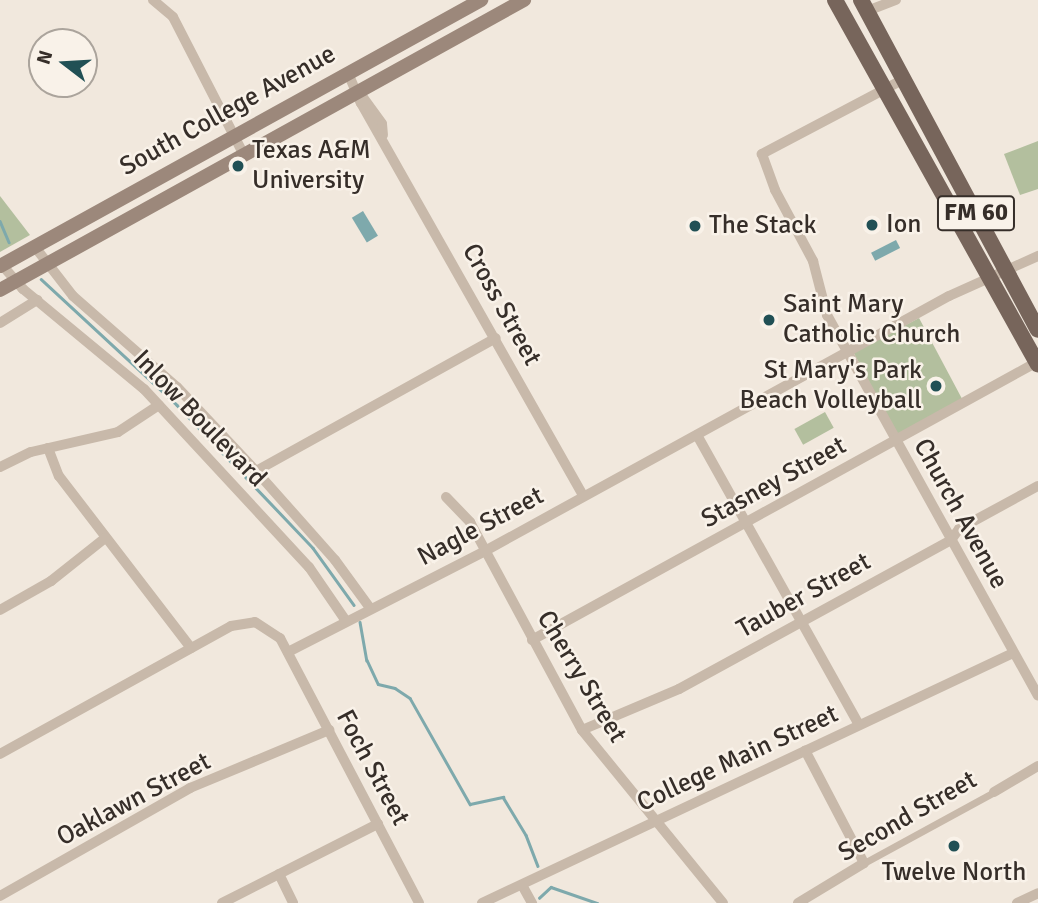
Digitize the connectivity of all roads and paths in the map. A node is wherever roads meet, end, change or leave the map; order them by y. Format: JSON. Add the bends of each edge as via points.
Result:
{"nodes":[{"id":1,"x":153,"y":0,"type":"edge"},
{"id":2,"x":481,"y":0,"type":"edge"},
{"id":3,"x":524,"y":0,"type":"edge"},
{"id":4,"x":835,"y":0,"type":"edge"},
{"id":5,"x":895,"y":0,"type":"edge"},
{"id":6,"x":864,"y":6,"type":"edge"},
{"id":7,"x":348,"y":73,"type":"junction"},
{"id":8,"x":904,"y":79,"type":"junction"},
{"id":9,"x":884,"y":90,"type":"junction"},
{"id":10,"x":359,"y":92,"type":"junction"},
{"id":11,"x":234,"y":137,"type":"junction"},
{"id":12,"x":244,"y":155,"type":"junction"},
{"id":13,"x":133,"y":193,"type":"junction"},
{"id":14,"x":143,"y":210,"type":"junction"},
{"id":15,"x":35,"y":247,"type":"junction"},
{"id":16,"x":1038,"y":256,"type":"edge"},
{"id":17,"x":45,"y":264,"type":"junction"},
{"id":18,"x":1,"y":265,"type":"edge"},
{"id":19,"x":1006,"y":270,"type":"junction"},
{"id":20,"x":988,"y":277,"type":"junction"},
{"id":21,"x":15,"y":282,"type":"junction"},
{"id":22,"x":0,"y":290,"type":"edge"},
{"id":23,"x":37,"y":300,"type":"junction"},
{"id":24,"x":0,"y":323,"type":"edge"},
{"id":25,"x":1038,"y":330,"type":"edge"},
{"id":26,"x":496,"y":338,"type":"junction"},
{"id":27,"x":847,"y":352,"type":"junction"},
{"id":28,"x":1037,"y":363,"type":"edge"},
{"id":29,"x":159,"y":405,"type":"junction"},
{"id":30,"x":697,"y":435,"type":"junction"},
{"id":31,"x":895,"y":439,"type":"junction"},
{"id":32,"x":48,"y":448,"type":"junction"},
{"id":33,"x":0,"y":467,"type":"edge"},
{"id":34,"x":256,"y":471,"type":"junction"},
{"id":35,"x":1038,"y":486,"type":"edge"},
{"id":36,"x":583,"y":495,"type":"junction"},
{"id":37,"x":446,"y":497,"type":"dead end"},
{"id":38,"x":746,"y":523,"type":"junction"},
{"id":39,"x":105,"y":538,"type":"junction"},
{"id":40,"x":951,"y":540,"type":"junction"},
{"id":41,"x":485,"y":551,"type":"junction"},
{"id":42,"x":370,"y":608,"type":"junction"},
{"id":43,"x":0,"y":610,"type":"edge"},
{"id":44,"x":346,"y":621,"type":"junction"},
{"id":45,"x":801,"y":622,"type":"junction"},
{"id":46,"x":532,"y":640,"type":"junction"},
{"id":47,"x":191,"y":648,"type":"junction"},
{"id":48,"x":288,"y":652,"type":"junction"},
{"id":49,"x":1013,"y":653,"type":"junction"},
{"id":50,"x":1038,"y":695,"type":"edge"},
{"id":51,"x":859,"y":725,"type":"junction"},
{"id":52,"x":329,"y":730,"type":"junction"},
{"id":53,"x":582,"y":730,"type":"junction"},
{"id":54,"x":805,"y":750,"type":"junction"},
{"id":55,"x":0,"y":754,"type":"edge"},
{"id":56,"x":1038,"y":766,"type":"edge"},
{"id":57,"x":994,"y":792,"type":"joint"},
{"id":58,"x":656,"y":821,"type":"junction"},
{"id":59,"x":378,"y":824,"type":"junction"},
{"id":60,"x":864,"y":863,"type":"junction"},
{"id":61,"x":279,"y":874,"type":"junction"},
{"id":62,"x":522,"y":885,"type":"junction"},
{"id":63,"x":1038,"y":893,"type":"edge"},
{"id":64,"x":0,"y":900,"type":"edge"},
{"id":65,"x":222,"y":903,"type":"edge"},
{"id":66,"x":293,"y":903,"type":"edge"},
{"id":67,"x":419,"y":903,"type":"edge"},
{"id":68,"x":482,"y":903,"type":"edge"},
{"id":69,"x":532,"y":903,"type":"edge"},
{"id":70,"x":723,"y":903,"type":"edge"},
{"id":71,"x":798,"y":903,"type":"edge"},
{"id":72,"x":1017,"y":903,"type":"edge"}],
"edges":[{"from":1,"to":11,"type":"street","via":[[173,17]]},
{"from":2,"to":7,"type":"main road","name":"South College Avenue"},
{"from":3,"to":10,"type":"main road","name":"South College Avenue"},
{"from":4,"to":9,"type":"main road","number":"FM 60"},
{"from":5,"to":6,"type":"street"},
{"from":6,"to":8,"type":"main road","number":"FM 60"},
{"from":7,"to":10,"type":"street","name":"Cross Street"},
{"from":7,"to":11,"type":"main road","name":"South College Avenue"},
{"from":8,"to":9,"type":"street","name":"Church Avenue"},
{"from":8,"to":19,"type":"main road","number":"FM 60"},
{"from":9,"to":20,"type":"main road","number":"FM 60"},
{"from":9,"to":27,"type":"street","name":"Church Avenue","via":[[761,154],[814,261],[823,307]]},
{"from":10,"to":12,"type":"main road","name":"South College Avenue"},
{"from":10,"to":26,"type":"street","name":"Cross Street","via":[[377,115],[383,135]]},
{"from":11,"to":12,"type":"street"},
{"from":11,"to":13,"type":"main road","name":"South College Avenue"},
{"from":12,"to":14,"type":"main road","name":"South College Avenue"},
{"from":13,"to":14,"type":"main road"},
{"from":13,"to":15,"type":"main road","name":"South College Avenue"},
{"from":14,"to":17,"type":"main road","name":"South College Avenue"},
{"from":15,"to":17,"type":"street","name":"Inlow Boulevard"},
{"from":15,"to":18,"type":"main road","name":"South College Avenue"},
{"from":16,"to":19,"type":"street","name":"Nagle Street"},
{"from":17,"to":21,"type":"main road","name":"South College Avenue"},
{"from":17,"to":34,"type":"street","name":"Inlow Boulevard","via":[[82,304],[177,387]]},
{"from":18,"to":21,"type":"street","name":"Inlow Boulevard"},
{"from":19,"to":20,"type":"street","name":"Nagle Street"},
{"from":19,"to":25,"type":"main road","number":"FM 60"},
{"from":20,"to":27,"type":"street","name":"Nagle Street"},
{"from":20,"to":28,"type":"main road","number":"FM 60"},
{"from":21,"to":22,"type":"main road","name":"South College Avenue"},
{"from":21,"to":23,"type":"street","name":"Inlow Boulevard"},
{"from":23,"to":24,"type":"street"},
{"from":23,"to":29,"type":"street","name":"Inlow Boulevard"},
{"from":26,"to":34,"type":"street"},
{"from":26,"to":36,"type":"street","name":"Cross Street"},
{"from":27,"to":30,"type":"street","name":"Nagle Street"},
{"from":27,"to":31,"type":"street","name":"Church Avenue"},
{"from":28,"to":31,"type":"street","name":"Stasney Street"},
{"from":29,"to":32,"type":"street","via":[[118,432]]},
{"from":29,"to":44,"type":"street","name":"Inlow Boulevard","via":[[309,567]]},
{"from":30,"to":36,"type":"street","name":"Nagle Street"},
{"from":30,"to":38,"type":"street"},
{"from":31,"to":38,"type":"street","name":"Stasney Street"},
{"from":31,"to":40,"type":"street","name":"Church Avenue"},
{"from":32,"to":33,"type":"street"},
{"from":32,"to":39,"type":"street","via":[[59,476]]},
{"from":34,"to":42,"type":"street","name":"Inlow Boulevard","via":[[335,560]]},
{"from":35,"to":40,"type":"street","name":"Tauber Street","via":[[959,530]]},
{"from":36,"to":41,"type":"street","name":"Nagle Street"},
{"from":37,"to":41,"type":"street","name":"Cherry Street","via":[[470,522]]},
{"from":38,"to":45,"type":"street"},
{"from":38,"to":46,"type":"street","name":"Stasney Street"},
{"from":39,"to":43,"type":"street","via":[[51,580]]},
{"from":39,"to":47,"type":"street"},
{"from":40,"to":45,"type":"street","name":"Tauber Street"},
{"from":40,"to":49,"type":"street","name":"Church Avenue"},
{"from":41,"to":42,"type":"street","name":"Nagle Street"},
{"from":41,"to":46,"type":"street","name":"Cherry Street"},
{"from":42,"to":44,"type":"street","name":"Nagle Street"},
{"from":44,"to":48,"type":"street","name":"Nagle Street"},
{"from":45,"to":51,"type":"street"},
{"from":45,"to":53,"type":"street","name":"Tauber Street","via":[[679,689]]},
{"from":46,"to":53,"type":"street","name":"Cherry Street"},
{"from":47,"to":48,"type":"street","via":[[231,625],[256,622],[269,627]]},
{"from":47,"to":55,"type":"street"},
{"from":48,"to":52,"type":"street","name":"Foch Street"},
{"from":49,"to":50,"type":"street","name":"Church Avenue"},
{"from":49,"to":51,"type":"street","name":"College Main Street"},
{"from":51,"to":54,"type":"street","name":"College Main Street"},
{"from":52,"to":59,"type":"street","name":"Foch Street"},
{"from":52,"to":64,"type":"street","name":"Oaklawn Street","via":[[190,788]]},
{"from":53,"to":58,"type":"street","name":"Cherry Street"},
{"from":54,"to":58,"type":"street","name":"College Main Street"},
{"from":54,"to":60,"type":"street"},
{"from":56,"to":57,"type":"street","name":"Second Street"},
{"from":57,"to":60,"type":"street","name":"Second Street"},
{"from":58,"to":62,"type":"street","name":"College Main Street"},
{"from":58,"to":70,"type":"street","name":"Cherry Street"},
{"from":59,"to":61,"type":"street"},
{"from":59,"to":67,"type":"street","name":"Foch Street"},
{"from":60,"to":71,"type":"street","name":"Second Street"},
{"from":61,"to":65,"type":"street"},
{"from":61,"to":66,"type":"street"},
{"from":62,"to":68,"type":"street","name":"College Main Street"},
{"from":62,"to":69,"type":"street"},
{"from":63,"to":72,"type":"street"}]}
